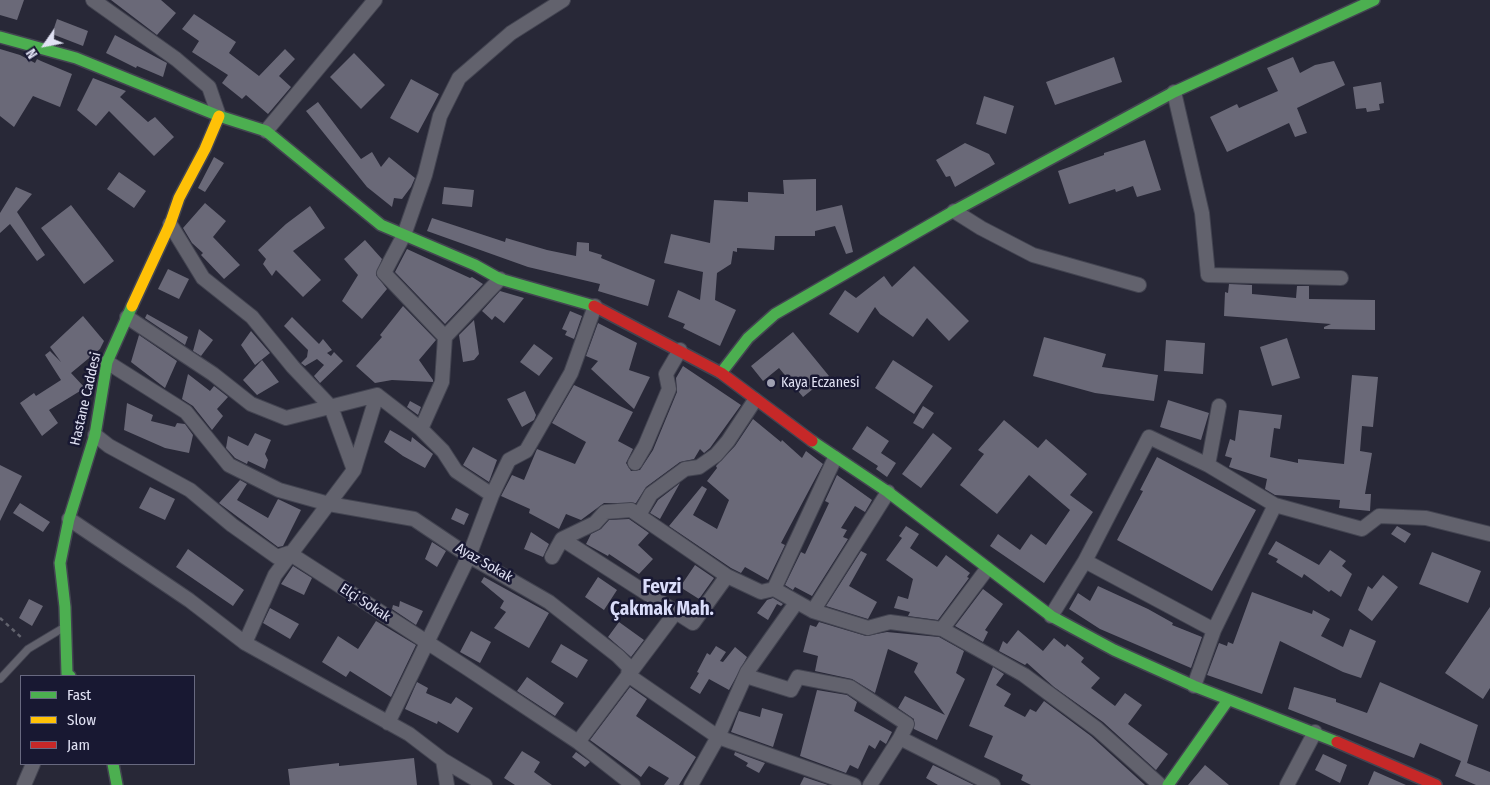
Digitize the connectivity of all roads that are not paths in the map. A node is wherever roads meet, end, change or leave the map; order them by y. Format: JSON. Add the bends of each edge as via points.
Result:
{"nodes":[{"id":1,"x":93,"y":0,"type":"edge"},
{"id":2,"x":375,"y":0,"type":"edge"},
{"id":3,"x":563,"y":0,"type":"edge"},
{"id":4,"x":1374,"y":0,"type":"edge"},
{"id":5,"x":0,"y":37,"type":"edge"},
{"id":6,"x":1174,"y":92,"type":"junction"},
{"id":7,"x":218,"y":116,"type":"junction"},
{"id":8,"x":266,"y":131,"type":"junction"},
{"id":9,"x":954,"y":211,"type":"junction"},
{"id":10,"x":170,"y":224,"type":"junction"},
{"id":11,"x":404,"y":235,"type":"junction"},
{"id":12,"x":500,"y":278,"type":"junction"},
{"id":13,"x":1341,"y":278,"type":"dead end"},
{"id":14,"x":1139,"y":285,"type":"dead end"},
{"id":15,"x":595,"y":306,"type":"junction"},
{"id":16,"x":127,"y":317,"type":"junction"},
{"id":17,"x":445,"y":337,"type":"junction"},
{"id":18,"x":680,"y":350,"type":"junction"},
{"id":19,"x":107,"y":362,"type":"junction"},
{"id":20,"x":721,"y":372,"type":"junction"},
{"id":21,"x":377,"y":395,"type":"junction"},
{"id":22,"x":755,"y":400,"type":"junction"},
{"id":23,"x":1219,"y":406,"type":"dead end"},
{"id":24,"x":331,"y":407,"type":"junction"},
{"id":25,"x":421,"y":429,"type":"junction"},
{"id":26,"x":94,"y":435,"type":"junction"},
{"id":27,"x":835,"y":458,"type":"junction"},
{"id":28,"x":635,"y":463,"type":"dead end"},
{"id":29,"x":1208,"y":465,"type":"junction"},
{"id":30,"x":354,"y":470,"type":"junction"},
{"id":31,"x":888,"y":492,"type":"junction"},
{"id":32,"x":492,"y":495,"type":"junction"},
{"id":33,"x":329,"y":504,"type":"junction"},
{"id":34,"x":1275,"y":505,"type":"junction"},
{"id":35,"x":638,"y":515,"type":"junction"},
{"id":36,"x":69,"y":519,"type":"junction"},
{"id":37,"x":1490,"y":534,"type":"edge"},
{"id":38,"x":562,"y":539,"type":"junction"},
{"id":39,"x":289,"y":553,"type":"junction"},
{"id":40,"x":469,"y":556,"type":"junction"},
{"id":41,"x":552,"y":557,"type":"dead end"},
{"id":42,"x":1085,"y":562,"type":"junction"},
{"id":43,"x":987,"y":569,"type":"junction"},
{"id":44,"x":727,"y":576,"type":"junction"},
{"id":45,"x":774,"y":589,"type":"junction"},
{"id":46,"x":796,"y":603,"type":"junction"},
{"id":47,"x":813,"y":611,"type":"junction"},
{"id":48,"x":675,"y":613,"type":"junction"},
{"id":49,"x":1052,"y":616,"type":"junction"},
{"id":50,"x":66,"y":626,"type":"junction"},
{"id":51,"x":942,"y":629,"type":"junction"},
{"id":52,"x":1214,"y":630,"type":"junction"},
{"id":53,"x":244,"y":643,"type":"junction"},
{"id":54,"x":427,"y":644,"type":"junction"},
{"id":55,"x":68,"y":675,"type":"edge"},
{"id":56,"x":628,"y":675,"type":"junction"},
{"id":57,"x":746,"y":676,"type":"junction"},
{"id":58,"x":0,"y":679,"type":"edge"},
{"id":59,"x":1194,"y":686,"type":"junction"},
{"id":60,"x":1228,"y":700,"type":"junction"},
{"id":61,"x":388,"y":723,"type":"junction"},
{"id":62,"x":1315,"y":732,"type":"junction"},
{"id":63,"x":718,"y":736,"type":"junction"},
{"id":64,"x":900,"y":738,"type":"junction"},
{"id":65,"x":578,"y":742,"type":"junction"},
{"id":66,"x":443,"y":760,"type":"junction"},
{"id":67,"x":33,"y":765,"type":"edge"},
{"id":68,"x":113,"y":765,"type":"edge"},
{"id":69,"x":24,"y":785,"type":"edge"},
{"id":70,"x":117,"y":785,"type":"edge"},
{"id":71,"x":447,"y":785,"type":"edge"},
{"id":72,"x":485,"y":785,"type":"edge"},
{"id":73,"x":633,"y":785,"type":"edge"},
{"id":74,"x":691,"y":785,"type":"edge"},
{"id":75,"x":854,"y":785,"type":"edge"},
{"id":76,"x":870,"y":785,"type":"edge"},
{"id":77,"x":993,"y":785,"type":"edge"},
{"id":78,"x":1160,"y":785,"type":"edge"},
{"id":79,"x":1168,"y":785,"type":"edge"},
{"id":80,"x":1286,"y":785,"type":"edge"},
{"id":81,"x":1436,"y":785,"type":"edge"}],
"edges":[{"from":1,"to":7,"type":"street","via":[[176,59],[209,88]]},
{"from":2,"to":8,"type":"street"},
{"from":3,"to":11,"type":"street","via":[[511,34],[459,78],[440,116],[425,175]]},
{"from":4,"to":6,"type":"street"},
{"from":5,"to":7,"type":"street","via":[[76,58]]},
{"from":6,"to":9,"type":"street"},
{"from":6,"to":13,"type":"street","via":[[1202,213],[1208,275]]},
{"from":7,"to":8,"type":"street"},
{"from":7,"to":10,"type":"street","name":"Hastane Caddesi"},
{"from":8,"to":11,"type":"street","via":[[381,225]]},
{"from":9,"to":14,"type":"street","via":[[1033,255]]},
{"from":9,"to":20,"type":"street","via":[[775,314],[748,338]]},
{"from":10,"to":16,"type":"street","name":"Hastane Caddesi"},
{"from":10,"to":24,"type":"street","via":[[203,278],[252,317]]},
{"from":11,"to":12,"type":"street"},
{"from":11,"to":17,"type":"street","via":[[384,273]]},
{"from":12,"to":15,"type":"street"},
{"from":12,"to":17,"type":"street"},
{"from":15,"to":18,"type":"street"},
{"from":15,"to":32,"type":"street","via":[[571,373],[526,451],[509,460]]},
{"from":16,"to":19,"type":"street","name":"Hastane Caddesi"},
{"from":16,"to":24,"type":"street","via":[[213,374],[251,404],[286,418]]},
{"from":17,"to":25,"type":"street","via":[[442,382]]},
{"from":18,"to":20,"type":"street"},
{"from":18,"to":28,"type":"street","via":[[666,374],[669,389]]},
{"from":19,"to":26,"type":"street","name":"Hastane Caddesi"},
{"from":19,"to":33,"type":"street","name":"Ayaz Sokak","via":[[186,412],[228,465],[278,490]]},
{"from":20,"to":22,"type":"street"},
{"from":21,"to":24,"type":"street"},
{"from":21,"to":25,"type":"street"},
{"from":21,"to":30,"type":"street"},
{"from":22,"to":27,"type":"street"},
{"from":22,"to":35,"type":"street","via":[[716,455],[699,467],[685,469],[651,494]]},
{"from":23,"to":29,"type":"street"},
{"from":24,"to":30,"type":"street"},
{"from":25,"to":32,"type":"street","via":[[456,470]]},
{"from":26,"to":36,"type":"street","name":"Hastane Caddesi"},
{"from":26,"to":39,"type":"street","name":"Elçi Sokak","via":[[190,490],[277,557]]},
{"from":27,"to":31,"type":"street"},
{"from":27,"to":45,"type":"street"},
{"from":29,"to":34,"type":"street"},
{"from":29,"to":42,"type":"street","via":[[1149,437]]},
{"from":30,"to":33,"type":"street"},
{"from":31,"to":43,"type":"street"},
{"from":31,"to":47,"type":"street"},
{"from":32,"to":40,"type":"street"},
{"from":33,"to":39,"type":"street"},
{"from":33,"to":40,"type":"street","name":"Ayaz Sokak","via":[[414,520]]},
{"from":34,"to":37,"type":"street","via":[[1362,529],[1379,516],[1389,516],[1426,518]]},
{"from":34,"to":52,"type":"street"},
{"from":35,"to":38,"type":"street","via":[[631,510],[605,512],[595,523]]},
{"from":35,"to":44,"type":"street"},
{"from":36,"to":50,"type":"street","name":"Hastane Caddesi","via":[[60,563]]},
{"from":36,"to":53,"type":"street","via":[[189,600]]},
{"from":38,"to":41,"type":"street"},
{"from":38,"to":48,"type":"street"},
{"from":39,"to":53,"type":"street","via":[[275,575]]},
{"from":39,"to":54,"type":"street","name":"Elçi Sokak"},
{"from":40,"to":54,"type":"street"},
{"from":40,"to":56,"type":"street","name":"Ayaz Sokak","via":[[549,602],[618,656],[629,667]]},
{"from":42,"to":49,"type":"street"},
{"from":42,"to":52,"type":"street"},
{"from":43,"to":49,"type":"street"},
{"from":43,"to":51,"type":"street"},
{"from":44,"to":45,"type":"street","via":[[761,592]]},
{"from":44,"to":48,"type":"street","via":[[693,622]]},
{"from":45,"to":46,"type":"street"},
{"from":46,"to":47,"type":"street"},
{"from":46,"to":57,"type":"street"},
{"from":47,"to":51,"type":"street","via":[[868,628],[890,622]]},
{"from":48,"to":56,"type":"street"},
{"from":49,"to":59,"type":"street","via":[[1114,650]]},
{"from":50,"to":55,"type":"street","name":"Hastane Caddesi"},
{"from":50,"to":58,"type":"lane","via":[[32,647]]},
{"from":51,"to":78,"type":"street","via":[[1024,675],[1097,729]]},
{"from":52,"to":59,"type":"street"},
{"from":53,"to":61,"type":"street"},
{"from":54,"to":61,"type":"street"},
{"from":54,"to":65,"type":"street","name":"Elçi Sokak"},
{"from":56,"to":63,"type":"street","name":"Ayaz Sokak"},
{"from":56,"to":65,"type":"street"},
{"from":57,"to":63,"type":"street"},
{"from":57,"to":64,"type":"street","via":[[791,690],[798,677],[850,686],[907,724]]},
{"from":59,"to":60,"type":"street"},
{"from":60,"to":62,"type":"street"},
{"from":60,"to":79,"type":"street"},
{"from":61,"to":66,"type":"street"},
{"from":62,"to":80,"type":"street"},
{"from":62,"to":81,"type":"street"},
{"from":63,"to":74,"type":"street"},
{"from":63,"to":75,"type":"street","name":"Ayaz Sokak"},
{"from":64,"to":76,"type":"street"},
{"from":64,"to":77,"type":"street"},
{"from":65,"to":73,"type":"street","name":"Elçi Sokak"},
{"from":66,"to":71,"type":"street"},
{"from":66,"to":72,"type":"street"},
{"from":67,"to":69,"type":"street"},
{"from":68,"to":70,"type":"street"}]}
